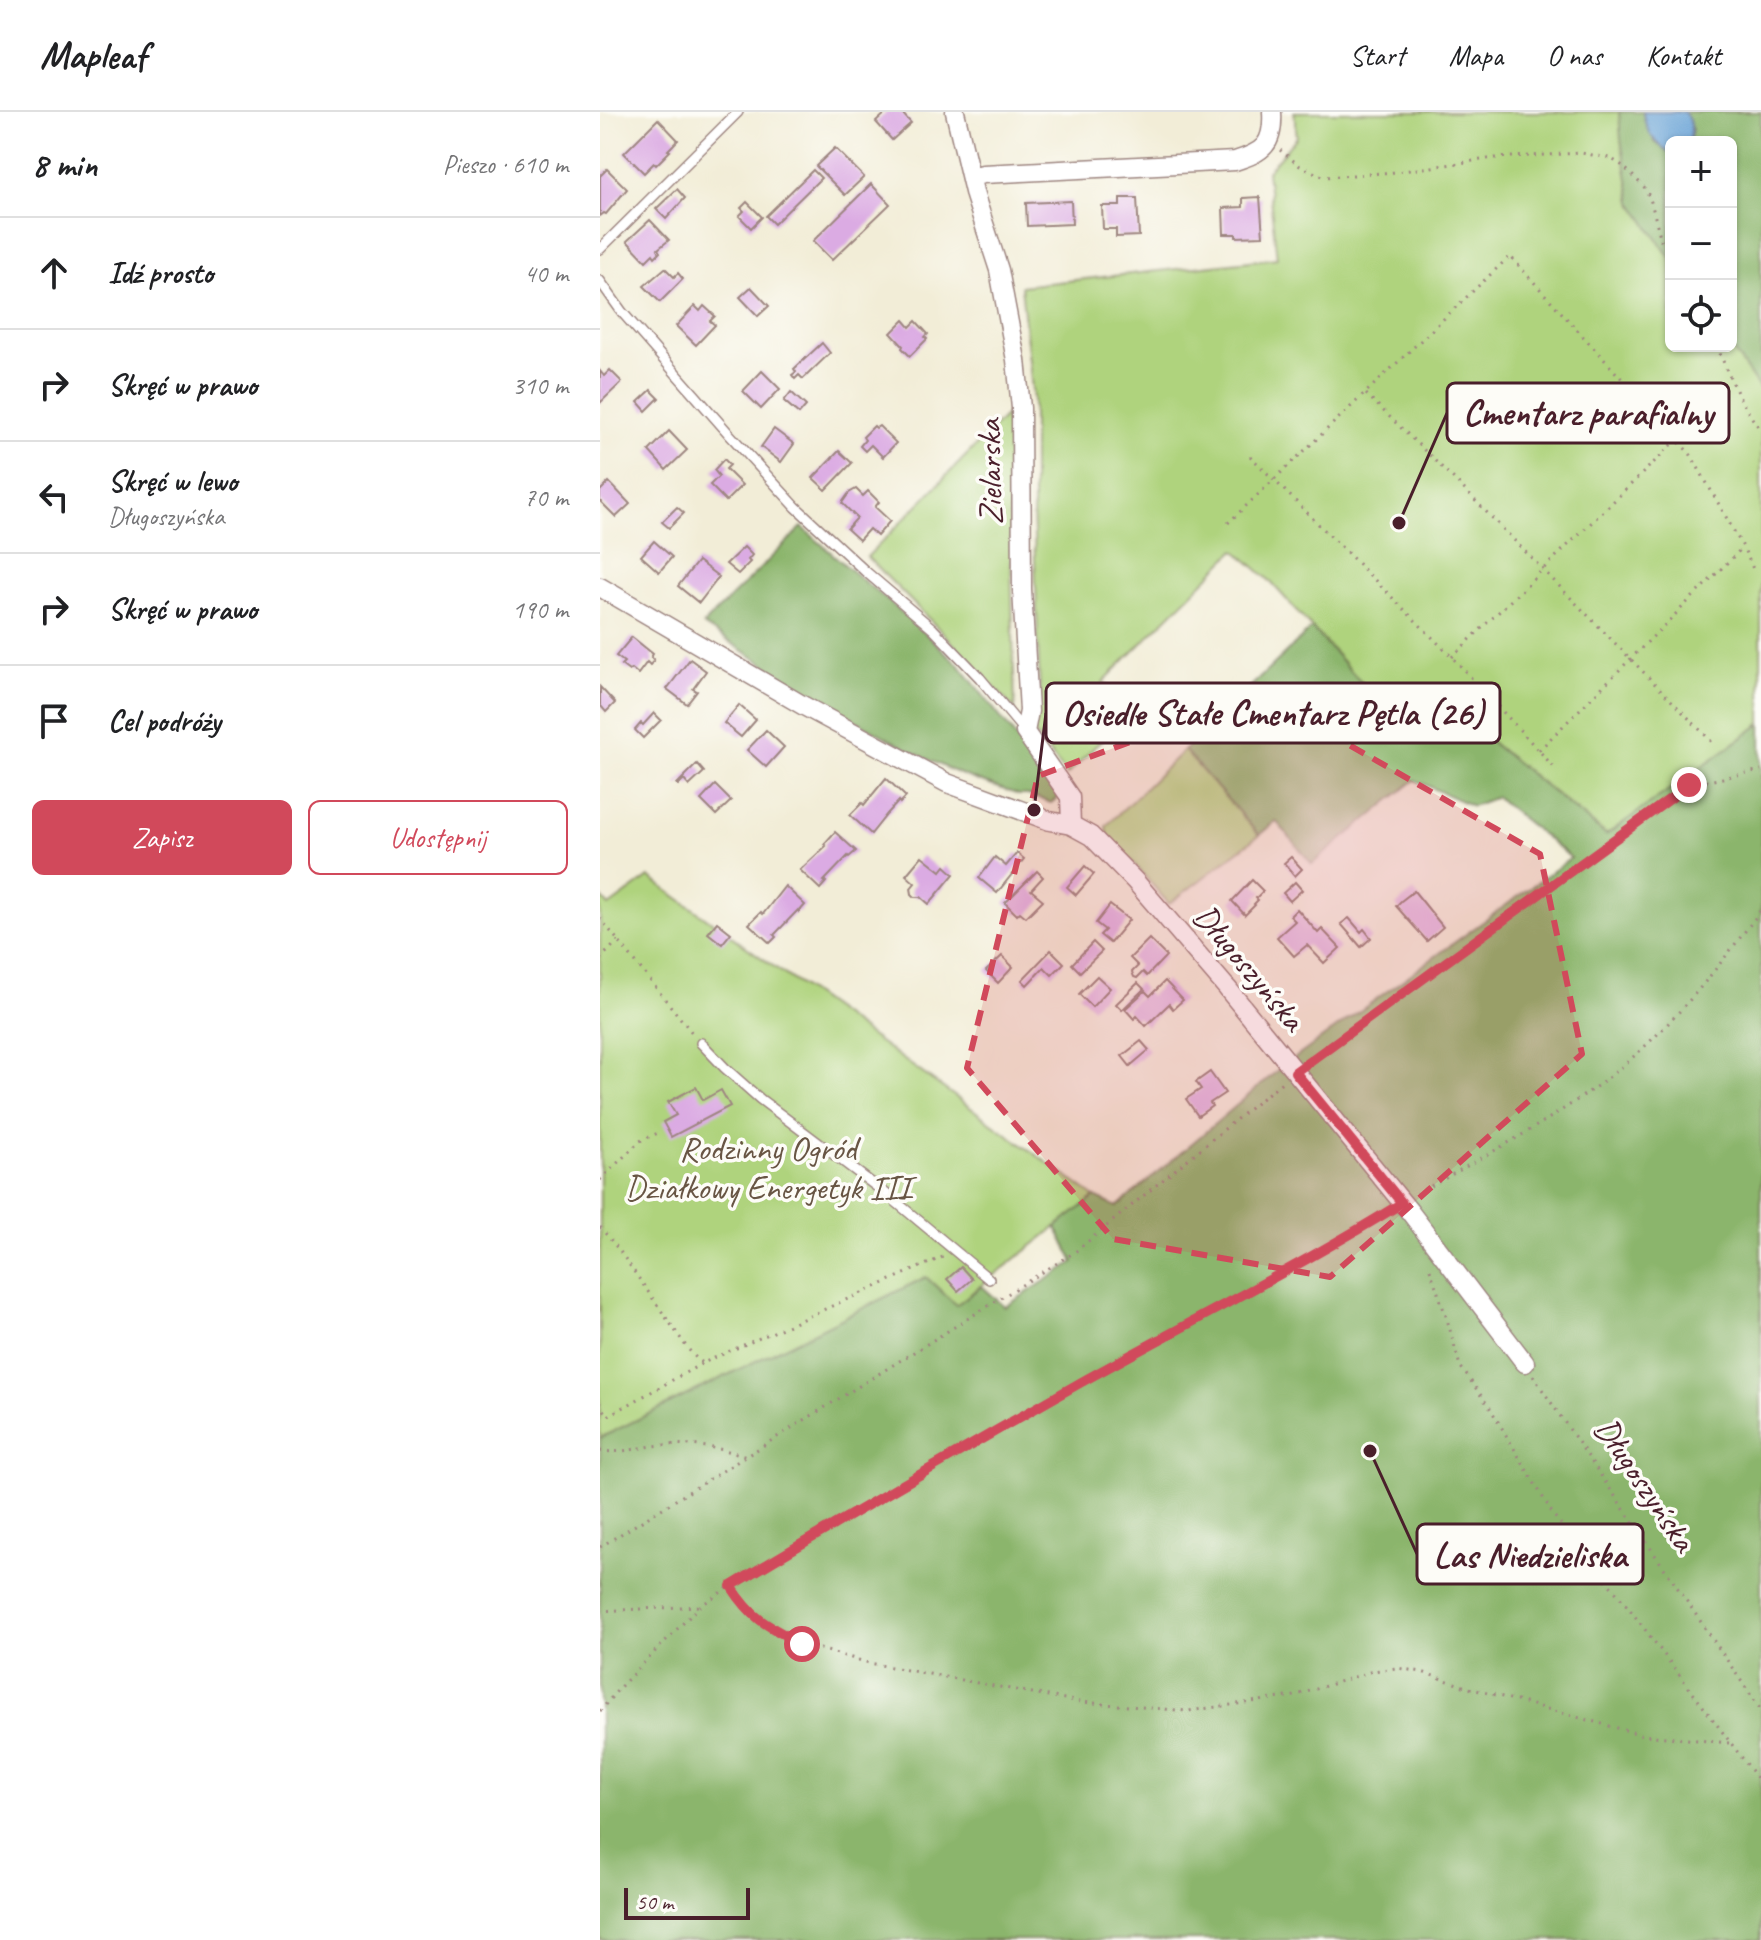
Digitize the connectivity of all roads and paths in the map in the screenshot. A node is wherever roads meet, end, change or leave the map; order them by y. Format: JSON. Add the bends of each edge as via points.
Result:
{"nodes":[{"id":1,"x":738,"y":112,"type":"edge"},
{"id":2,"x":955,"y":112,"type":"edge"},
{"id":3,"x":1272,"y":112,"type":"edge"},
{"id":4,"x":1270,"y":138,"type":"junction"},
{"id":5,"x":971,"y":177,"type":"junction"},
{"id":6,"x":1665,"y":248,"type":"edge"},
{"id":7,"x":600,"y":249,"type":"edge"},
{"id":8,"x":600,"y":281,"type":"edge"},
{"id":9,"x":1719,"y":352,"type":"edge"},
{"id":10,"x":1365,"y":393,"type":"junction"},
{"id":11,"x":1761,"y":430,"type":"edge"},
{"id":12,"x":1677,"y":440,"type":"junction"},
{"id":13,"x":1250,"y":456,"type":"dead end"},
{"id":14,"x":1274,"y":480,"type":"junction"},
{"id":15,"x":1228,"y":523,"type":"dead end"},
{"id":16,"x":1743,"y":547,"type":"junction"},
{"id":17,"x":1543,"y":569,"type":"junction"},
{"id":18,"x":1754,"y":571,"type":"dead end"},
{"id":19,"x":600,"y":587,"type":"edge"},
{"id":20,"x":1452,"y":657,"type":"junction"},
{"id":21,"x":1631,"y":660,"type":"junction"},
{"id":22,"x":1025,"y":732,"type":"junction"},
{"id":23,"x":1713,"y":743,"type":"dead end"},
{"id":24,"x":1539,"y":750,"type":"junction"},
{"id":25,"x":1554,"y":767,"type":"dead end"},
{"id":26,"x":1761,"y":770,"type":"edge"},
{"id":27,"x":1071,"y":825,"type":"junction"},
{"id":28,"x":1761,"y":910,"type":"edge"},
{"id":29,"x":600,"y":918,"type":"edge"},
{"id":30,"x":618,"y":941,"type":"junction"},
{"id":31,"x":600,"y":959,"type":"edge"},
{"id":32,"x":701,"y":1043,"type":"joint"},
{"id":33,"x":1295,"y":1072,"type":"junction"},
{"id":34,"x":658,"y":1133,"type":"dead end"},
{"id":35,"x":600,"y":1180,"type":"edge"},
{"id":36,"x":1402,"y":1203,"type":"junction"},
{"id":37,"x":600,"y":1227,"type":"edge"},
{"id":38,"x":957,"y":1251,"type":"junction"},
{"id":39,"x":1430,"y":1269,"type":"dead end"},
{"id":40,"x":989,"y":1279,"type":"dead end"},
{"id":41,"x":703,"y":1363,"type":"junction"},
{"id":42,"x":1525,"y":1363,"type":"joint"},
{"id":43,"x":600,"y":1403,"type":"edge"},
{"id":44,"x":600,"y":1451,"type":"edge"},
{"id":45,"x":747,"y":1456,"type":"junction"},
{"id":46,"x":600,"y":1547,"type":"edge"},
{"id":47,"x":731,"y":1586,"type":"junction"},
{"id":48,"x":700,"y":1606,"type":"junction"},
{"id":49,"x":600,"y":1611,"type":"edge"},
{"id":50,"x":1761,"y":1710,"type":"edge"},
{"id":51,"x":600,"y":1711,"type":"edge"},
{"id":52,"x":1730,"y":1743,"type":"junction"},
{"id":53,"x":1761,"y":1783,"type":"edge"}],
"edges":[{"from":1,"to":7,"type":"lane"},
{"from":2,"to":5,"type":"street","name":"Zielarska"},
{"from":3,"to":4,"type":"street"},
{"from":4,"to":5,"type":"street","via":[[1257,154],[1235,161]]},
{"from":4,"to":6,"type":"path","via":[[1285,156],[1325,177],[1495,158],[1581,153],[1610,158],[1646,189]]},
{"from":5,"to":22,"type":"street","name":"Zielarska","via":[[999,270],[1021,408],[1029,711]]},
{"from":8,"to":22,"type":"lane","via":[[796,507],[933,629]]},
{"from":9,"to":11,"type":"path","via":[[1736,394]]},
{"from":10,"to":12,"type":"path","via":[[1510,256]]},
{"from":10,"to":14,"type":"path"},
{"from":10,"to":17,"type":"path"},
{"from":12,"to":16,"type":"path","via":[[1691,455]]},
{"from":12,"to":17,"type":"path"},
{"from":13,"to":14,"type":"path"},
{"from":14,"to":15,"type":"path"},
{"from":14,"to":20,"type":"path"},
{"from":16,"to":18,"type":"path"},
{"from":16,"to":21,"type":"path"},
{"from":17,"to":20,"type":"path"},
{"from":17,"to":21,"type":"path"},
{"from":19,"to":27,"type":"street","name":"Długoszyńska","via":[[947,783]]},
{"from":20,"to":24,"type":"path"},
{"from":21,"to":23,"type":"path"},
{"from":21,"to":24,"type":"path"},
{"from":22,"to":27,"type":"street","via":[[1070,797]]},
{"from":24,"to":25,"type":"path"},
{"from":26,"to":33,"type":"path","via":[[1689,785]]},
{"from":27,"to":33,"type":"street","name":"Długoszyńska","via":[[1091,836],[1135,881]]},
{"from":28,"to":36,"type":"path","via":[[1674,1018],[1615,1072],[1551,1119]]},
{"from":29,"to":30,"type":"path"},
{"from":30,"to":31,"type":"path"},
{"from":30,"to":32,"type":"path"},
{"from":32,"to":38,"type":"lane","via":[[760,1099]]},
{"from":33,"to":36,"type":"street","name":"Długoszyńska"},
{"from":33,"to":45,"type":"path","via":[[1075,1252]]},
{"from":34,"to":35,"type":"path","via":[[640,1141]]},
{"from":36,"to":42,"type":"street","name":"Długoszyńska"},
{"from":36,"to":47,"type":"path"},
{"from":37,"to":41,"type":"path"},
{"from":38,"to":40,"type":"lane"},
{"from":38,"to":41,"type":"path"},
{"from":39,"to":52,"type":"path","via":[[1460,1366],[1554,1516]]},
{"from":41,"to":43,"type":"path","via":[[608,1416]]},
{"from":42,"to":50,"type":"path","name":"Długoszyńska"},
{"from":44,"to":45,"type":"path","via":[[663,1445],[717,1447]]},
{"from":45,"to":46,"type":"path"},
{"from":47,"to":48,"type":"path"},
{"from":47,"to":52,"type":"path","via":[[761,1622],[802,1644],[869,1663],[1081,1702],[1188,1711],[1294,1696],[1397,1668],[1643,1735]]},
{"from":48,"to":49,"type":"path"},
{"from":48,"to":51,"type":"path"},
{"from":52,"to":53,"type":"path"}]}
